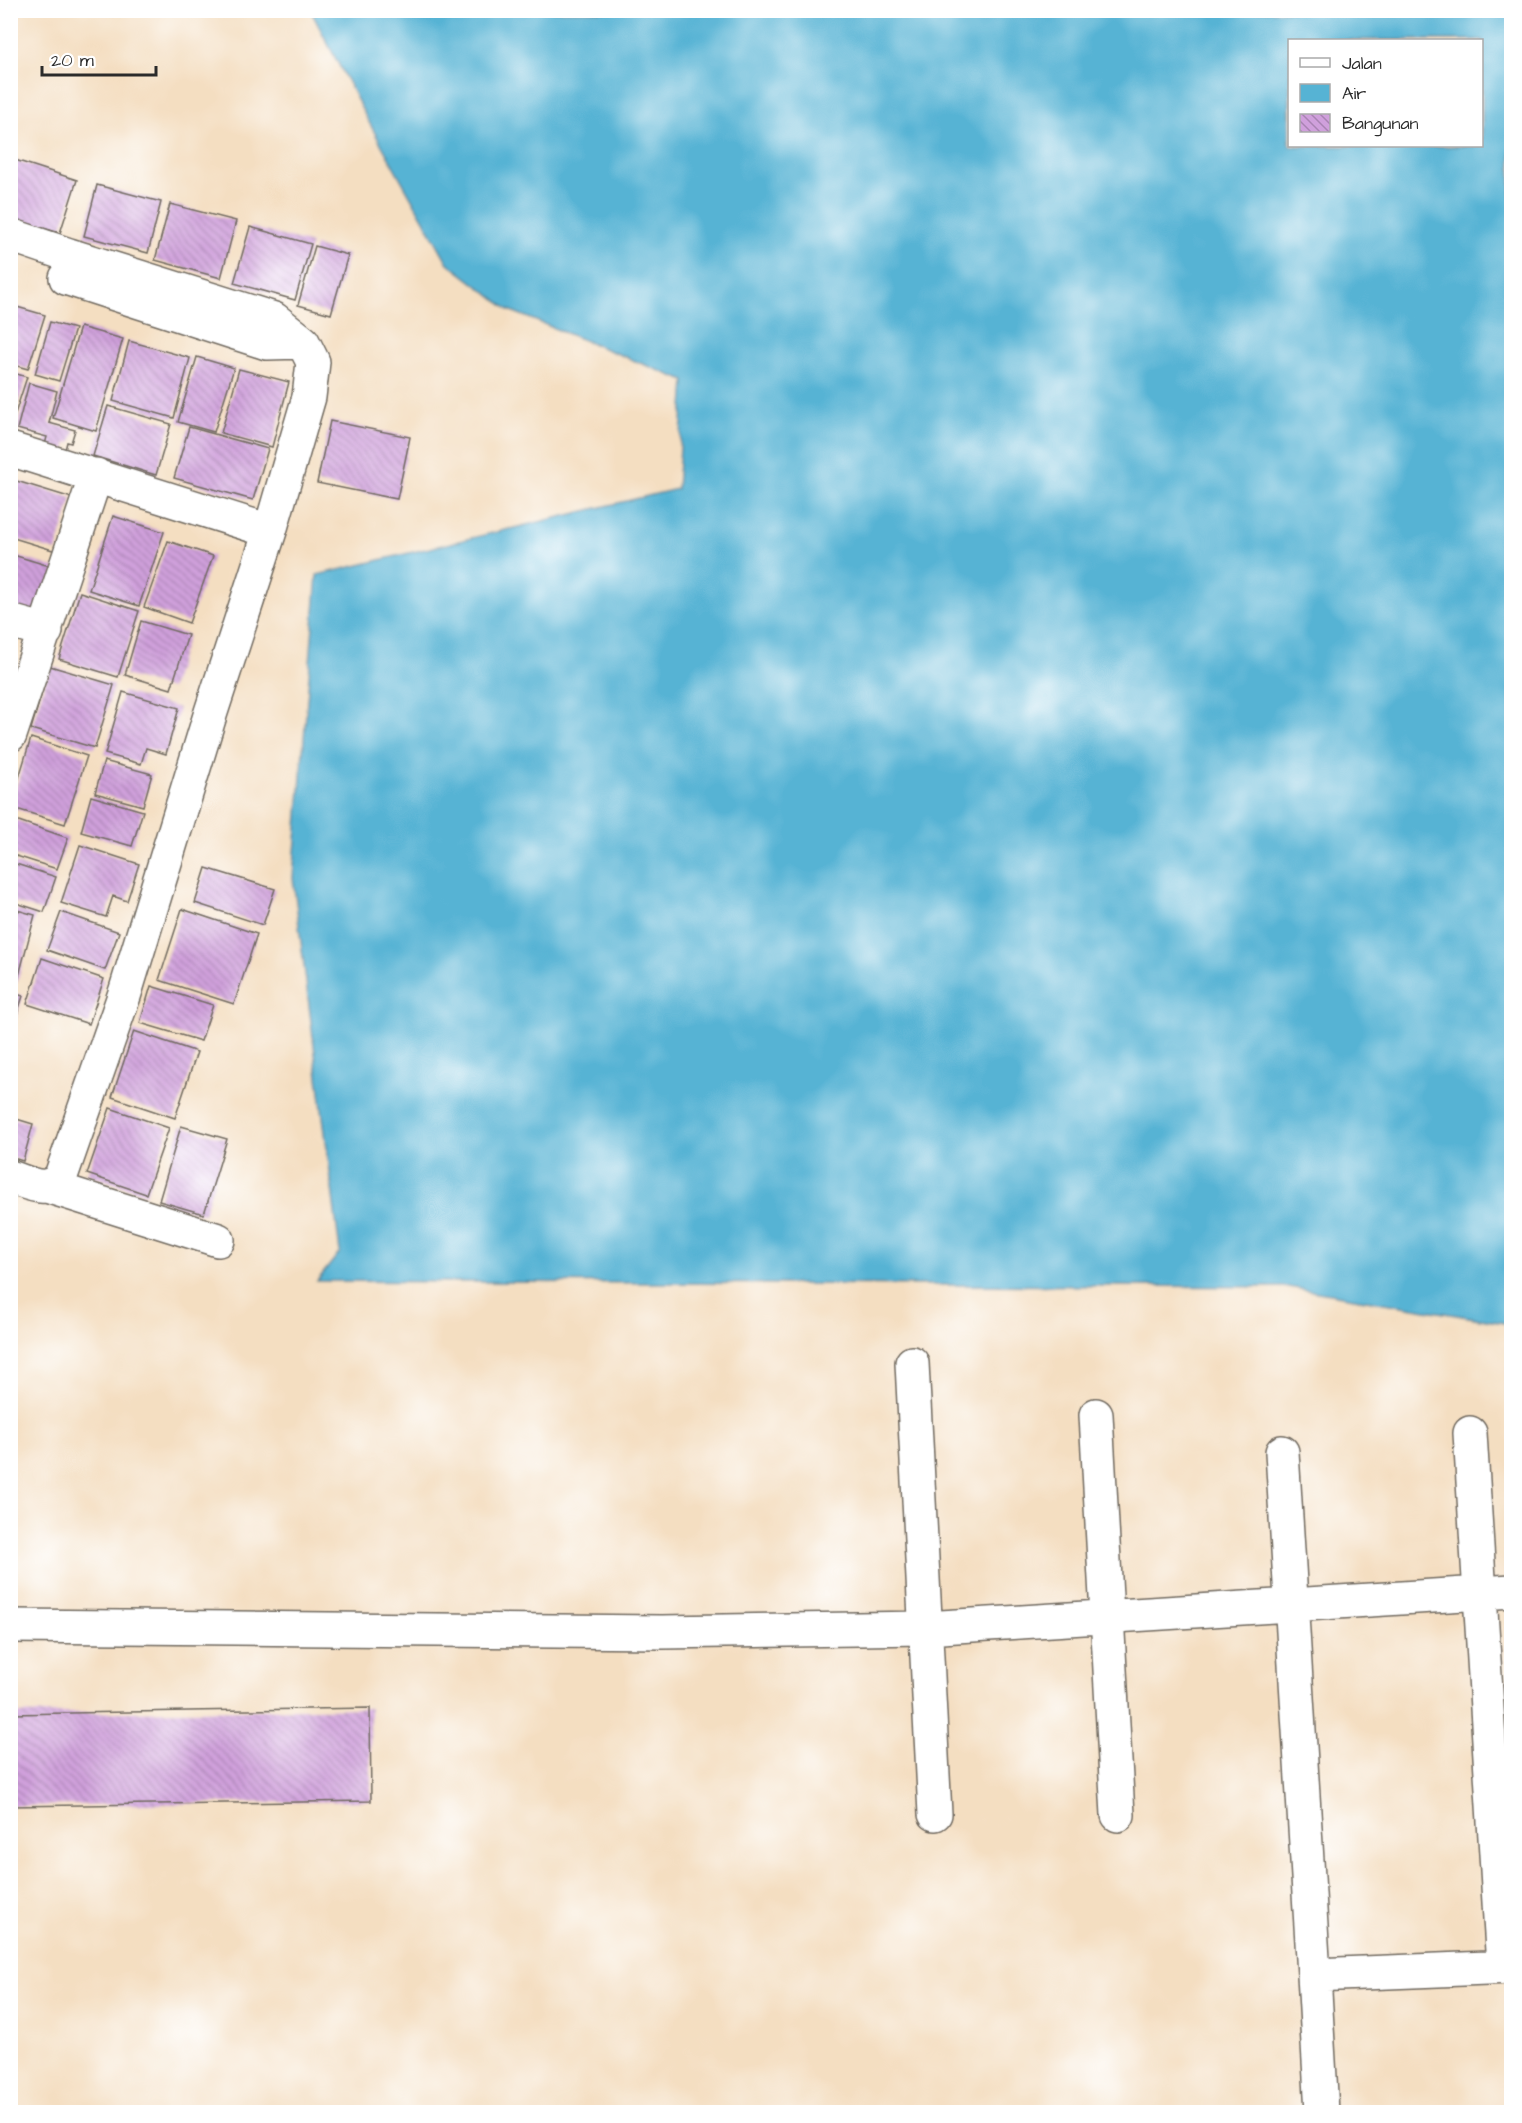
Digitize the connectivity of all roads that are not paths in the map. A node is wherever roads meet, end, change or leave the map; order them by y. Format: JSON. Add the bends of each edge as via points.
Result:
{"nodes":[{"id":1,"x":10,"y":235,"type":"edge"},
{"id":2,"x":10,"y":258,"type":"edge"},
{"id":3,"x":303,"y":342,"type":"junction"},
{"id":4,"x":10,"y":449,"type":"edge"},
{"id":5,"x":96,"y":475,"type":"junction"},
{"id":6,"x":270,"y":531,"type":"junction"},
{"id":7,"x":10,"y":621,"type":"edge"},
{"id":8,"x":46,"y":631,"type":"junction"},
{"id":9,"x":10,"y":735,"type":"edge"},
{"id":10,"x":10,"y":1177,"type":"edge"},
{"id":11,"x":50,"y":1187,"type":"junction"},
{"id":12,"x":218,"y":1240,"type":"dead end"},
{"id":13,"x":912,"y":1363,"type":"dead end"},
{"id":14,"x":1096,"y":1415,"type":"dead end"},
{"id":15,"x":1470,"y":1433,"type":"dead end"},
{"id":16,"x":1281,"y":1452,"type":"dead end"},
{"id":17,"x":1496,"y":1592,"type":"edge"},
{"id":18,"x":1290,"y":1606,"type":"junction"},
{"id":19,"x":1106,"y":1617,"type":"junction"},
{"id":20,"x":10,"y":1626,"type":"edge"},
{"id":21,"x":925,"y":1629,"type":"junction"},
{"id":22,"x":935,"y":1814,"type":"dead end"},
{"id":23,"x":1118,"y":1815,"type":"dead end"},
{"id":24,"x":1507,"y":1967,"type":"edge"},
{"id":25,"x":1314,"y":1975,"type":"junction"},
{"id":26,"x":1322,"y":2112,"type":"edge"}],
"edges":[{"from":1,"to":3,"type":"street","via":[[274,319]]},
{"from":2,"to":3,"type":"street","via":[[267,343]]},
{"from":3,"to":6,"type":"street","via":[[313,362],[309,397]]},
{"from":4,"to":5,"type":"street"},
{"from":5,"to":6,"type":"street"},
{"from":5,"to":8,"type":"street"},
{"from":6,"to":11,"type":"street","via":[[125,993],[61,1176]]},
{"from":7,"to":8,"type":"street"},
{"from":8,"to":9,"type":"street"},
{"from":10,"to":11,"type":"street"},
{"from":11,"to":12,"type":"street"},
{"from":13,"to":21,"type":"street"},
{"from":14,"to":19,"type":"street"},
{"from":15,"to":17,"type":"street"},
{"from":16,"to":18,"type":"street"},
{"from":17,"to":18,"type":"street"},
{"from":17,"to":24,"type":"street"},
{"from":18,"to":19,"type":"street"},
{"from":18,"to":25,"type":"street"},
{"from":19,"to":21,"type":"street"},
{"from":19,"to":23,"type":"street"},
{"from":20,"to":21,"type":"street","via":[[662,1632]]},
{"from":21,"to":22,"type":"street"},
{"from":24,"to":25,"type":"street"},
{"from":25,"to":26,"type":"street"}]}
